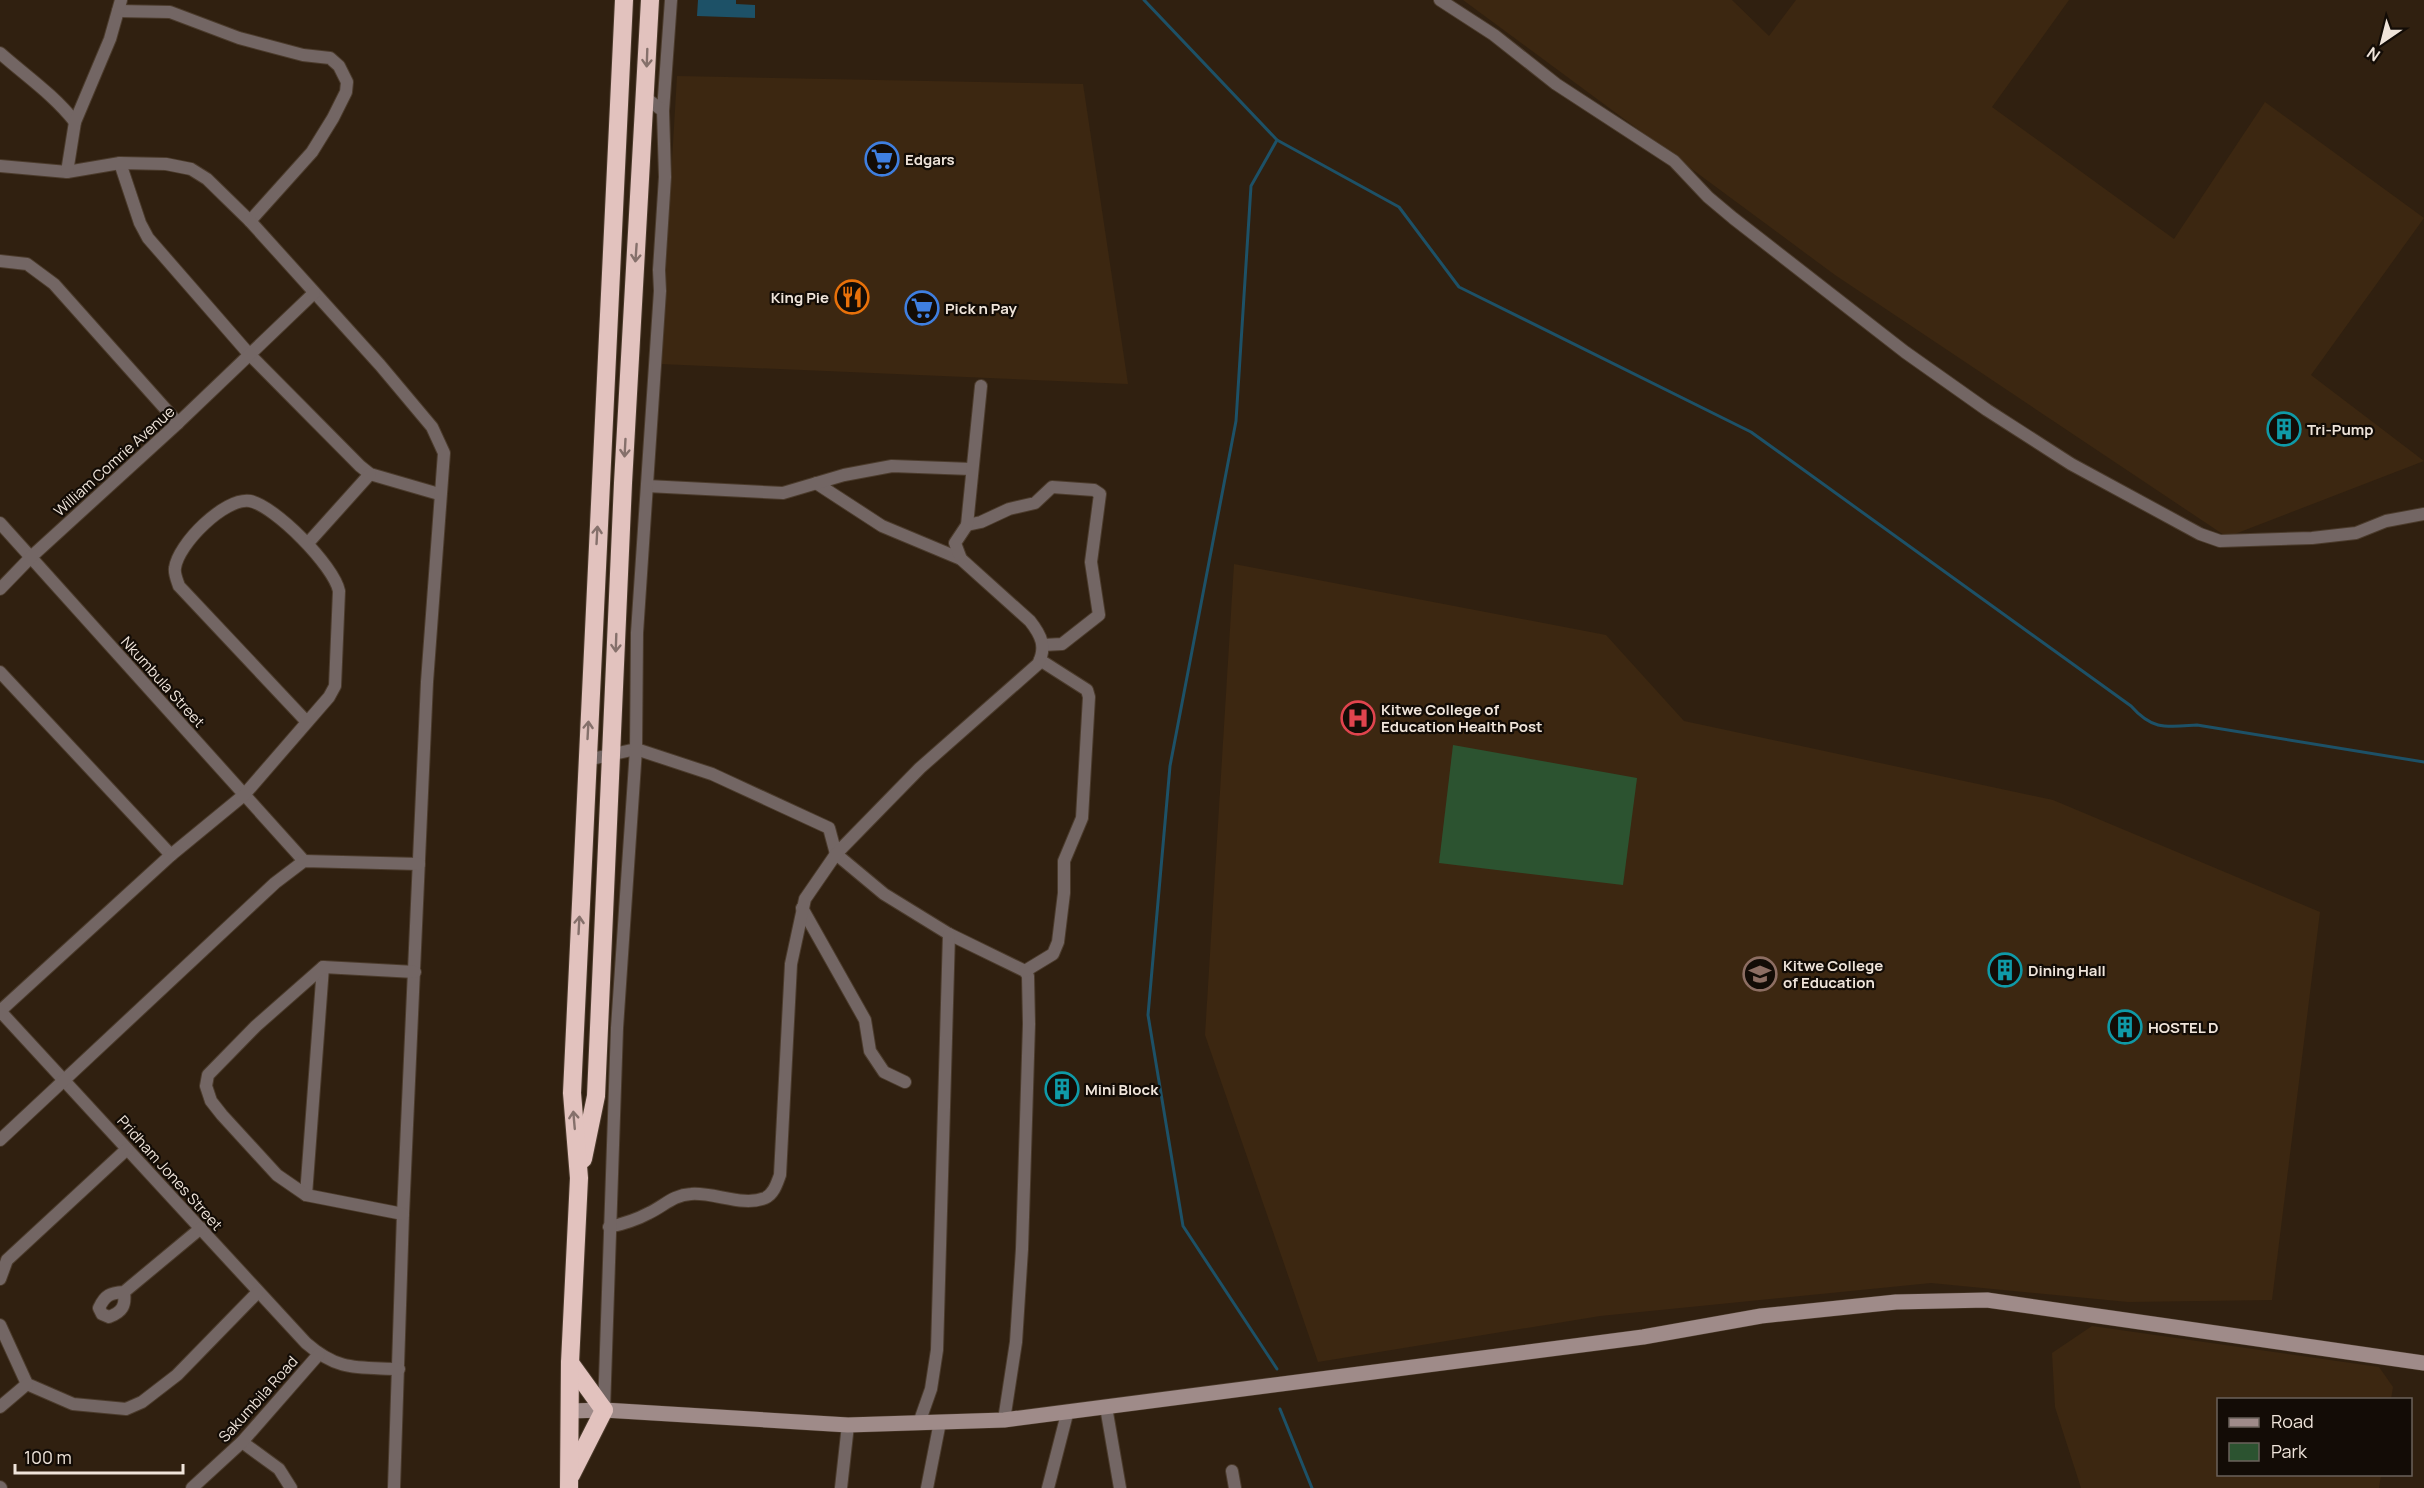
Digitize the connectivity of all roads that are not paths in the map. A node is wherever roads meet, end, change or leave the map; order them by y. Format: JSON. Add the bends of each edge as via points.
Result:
{"nodes":[{"id":1,"x":624,"y":0,"type":"edge"},
{"id":2,"x":650,"y":0,"type":"edge"},
{"id":3,"x":671,"y":0,"type":"edge"},
{"id":4,"x":1440,"y":0,"type":"edge"},
{"id":5,"x":119,"y":4,"type":"edge"},
{"id":6,"x":0,"y":54,"type":"edge"},
{"id":7,"x":646,"y":98,"type":"junction"},
{"id":8,"x":663,"y":111,"type":"junction"},
{"id":9,"x":75,"y":122,"type":"junction"},
{"id":10,"x":120,"y":162,"type":"junction"},
{"id":11,"x":0,"y":166,"type":"edge"},
{"id":12,"x":67,"y":172,"type":"junction"},
{"id":13,"x":250,"y":220,"type":"junction"},
{"id":14,"x":0,"y":261,"type":"edge"},
{"id":15,"x":314,"y":293,"type":"junction"},
{"id":16,"x":249,"y":354,"type":"junction"},
{"id":17,"x":981,"y":386,"type":"dead end"},
{"id":18,"x":178,"y":423,"type":"junction"},
{"id":19,"x":971,"y":469,"type":"junction"},
{"id":20,"x":370,"y":474,"type":"junction"},
{"id":21,"x":816,"y":483,"type":"junction"},
{"id":22,"x":647,"y":486,"type":"junction"},
{"id":23,"x":439,"y":494,"type":"junction"},
{"id":24,"x":2424,"y":514,"type":"edge"},
{"id":25,"x":0,"y":523,"type":"edge"},
{"id":26,"x":967,"y":525,"type":"junction"},
{"id":27,"x":308,"y":543,"type":"junction"},
{"id":28,"x":31,"y":557,"type":"junction"},
{"id":29,"x":961,"y":559,"type":"junction"},
{"id":30,"x":0,"y":590,"type":"edge"},
{"id":31,"x":1043,"y":645,"type":"junction"},
{"id":32,"x":1040,"y":660,"type":"junction"},
{"id":33,"x":0,"y":672,"type":"edge"},
{"id":34,"x":306,"y":722,"type":"junction"},
{"id":35,"x":636,"y":749,"type":"junction"},
{"id":36,"x":611,"y":754,"type":"junction"},
{"id":37,"x":587,"y":760,"type":"junction"},
{"id":38,"x":244,"y":795,"type":"junction"},
{"id":39,"x":836,"y":854,"type":"junction"},
{"id":40,"x":171,"y":855,"type":"junction"},
{"id":41,"x":304,"y":861,"type":"junction"},
{"id":42,"x":420,"y":864,"type":"junction"},
{"id":43,"x":802,"y":908,"type":"junction"},
{"id":44,"x":949,"y":934,"type":"junction"},
{"id":45,"x":323,"y":967,"type":"junction"},
{"id":46,"x":1025,"y":971,"type":"junction"},
{"id":47,"x":415,"y":972,"type":"junction"},
{"id":48,"x":0,"y":1011,"type":"edge"},
{"id":49,"x":66,"y":1080,"type":"junction"},
{"id":50,"x":905,"y":1082,"type":"dead end"},
{"id":51,"x":0,"y":1140,"type":"edge"},
{"id":52,"x":127,"y":1149,"type":"junction"},
{"id":53,"x":579,"y":1178,"type":"junction"},
{"id":54,"x":306,"y":1195,"type":"junction"},
{"id":55,"x":403,"y":1214,"type":"junction"},
{"id":56,"x":609,"y":1227,"type":"junction"},
{"id":57,"x":201,"y":1228,"type":"junction"},
{"id":58,"x":0,"y":1279,"type":"edge"},
{"id":59,"x":124,"y":1292,"type":"dead end"},
{"id":60,"x":257,"y":1293,"type":"junction"},
{"id":61,"x":0,"y":1325,"type":"edge"},
{"id":62,"x":319,"y":1354,"type":"junction"},
{"id":63,"x":570,"y":1363,"type":"junction"},
{"id":64,"x":2424,"y":1363,"type":"edge"},
{"id":65,"x":399,"y":1369,"type":"junction"},
{"id":66,"x":27,"y":1384,"type":"junction"},
{"id":67,"x":0,"y":1407,"type":"edge"},
{"id":68,"x":1106,"y":1407,"type":"junction"},
{"id":69,"x":604,"y":1410,"type":"junction"},
{"id":70,"x":570,"y":1411,"type":"junction"},
{"id":71,"x":1067,"y":1414,"type":"junction"},
{"id":72,"x":1004,"y":1420,"type":"junction"},
{"id":73,"x":940,"y":1422,"type":"junction"},
{"id":74,"x":920,"y":1423,"type":"junction"},
{"id":75,"x":848,"y":1425,"type":"junction"},
{"id":76,"x":242,"y":1442,"type":"junction"},
{"id":77,"x":1232,"y":1471,"type":"dead end"},
{"id":78,"x":569,"y":1484,"type":"edge"},
{"id":79,"x":192,"y":1488,"type":"edge"},
{"id":80,"x":291,"y":1488,"type":"edge"},
{"id":81,"x":394,"y":1488,"type":"edge"},
{"id":82,"x":841,"y":1488,"type":"edge"},
{"id":83,"x":927,"y":1488,"type":"edge"},
{"id":84,"x":1048,"y":1488,"type":"edge"},
{"id":85,"x":1120,"y":1488,"type":"edge"},
{"id":86,"x":1235,"y":1488,"type":"edge"}],
"edges":[{"from":37,"to":1,"type":"highway","one_way":true},
{"from":2,"to":7,"type":"highway","one_way":true},
{"from":3,"to":8,"type":"street"},
{"from":4,"to":24,"type":"street","via":[[1494,35],[1556,84],[1674,160],[1733,218],[1905,352],[2062,458],[2164,517],[2220,541],[2312,538],[2356,532]]},
{"from":5,"to":9,"type":"street","via":[[110,39]]},
{"from":5,"to":13,"type":"street","via":[[170,12],[239,38],[330,58],[339,66],[347,82],[346,92],[333,118],[312,152]]},
{"from":6,"to":9,"type":"street","via":[[58,100]]},
{"from":7,"to":8,"type":"street"},
{"from":7,"to":36,"type":"highway","one_way":true},
{"from":8,"to":22,"type":"street","via":[[660,291]]},
{"from":9,"to":12,"type":"street"},
{"from":10,"to":12,"type":"street"},
{"from":10,"to":13,"type":"street","via":[[191,169]]},
{"from":10,"to":16,"type":"street","via":[[148,238]]},
{"from":11,"to":12,"type":"street"},
{"from":13,"to":15,"type":"street"},
{"from":14,"to":18,"type":"street","via":[[27,264],[54,284]]},
{"from":15,"to":16,"type":"street","name":"William Comrie Avenue"},
{"from":15,"to":23,"type":"street","via":[[432,427],[444,453]]},
{"from":16,"to":18,"type":"street","name":"William Comrie Avenue"},
{"from":16,"to":20,"type":"street"},
{"from":17,"to":19,"type":"street"},
{"from":18,"to":28,"type":"street","name":"William Comrie Avenue"},
{"from":19,"to":21,"type":"street","via":[[892,466]]},
{"from":19,"to":26,"type":"street"},
{"from":20,"to":23,"type":"street"},
{"from":20,"to":27,"type":"street"},
{"from":21,"to":22,"type":"street","via":[[783,493]]},
{"from":21,"to":29,"type":"street","via":[[882,525]]},
{"from":22,"to":35,"type":"street","via":[[637,633]]},
{"from":23,"to":42,"type":"street"},
{"from":25,"to":28,"type":"street","name":"Nkumbula Street"},
{"from":26,"to":29,"type":"street","via":[[955,543]]},
{"from":26,"to":31,"type":"street","via":[[1035,503],[1052,487],[1094,490],[1100,494],[1091,562],[1099,615],[1062,644]]},
{"from":27,"to":34,"type":"street","via":[[331,571],[339,591],[335,686]]},
{"from":27,"to":34,"type":"street","via":[[260,505],[235,502],[192,537],[179,554],[174,570],[179,586]]},
{"from":28,"to":30,"type":"street","name":"William Comrie Avenue"},
{"from":28,"to":38,"type":"street","name":"Nkumbula Street"},
{"from":29,"to":31,"type":"street","via":[[1030,621],[1040,633]]},
{"from":31,"to":32,"type":"street"},
{"from":32,"to":39,"type":"street","via":[[920,768]]},
{"from":32,"to":46,"type":"street","via":[[1087,690],[1089,697],[1082,818],[1064,861],[1058,942],[1053,954]]},
{"from":33,"to":40,"type":"street"},
{"from":34,"to":38,"type":"street"},
{"from":35,"to":36,"type":"street"},
{"from":35,"to":39,"type":"street","via":[[712,774],[829,828]]},
{"from":35,"to":56,"type":"street","via":[[617,1028]]},
{"from":36,"to":37,"type":"street"},
{"from":36,"to":53,"type":"highway","via":[[596,1096]]},
{"from":53,"to":37,"type":"highway","one_way":true,"via":[[572,1093]]},
{"from":38,"to":40,"type":"street"},
{"from":38,"to":41,"type":"street","name":"Nkumbula Street"},
{"from":39,"to":43,"type":"street"},
{"from":39,"to":44,"type":"street","via":[[884,894]]},
{"from":40,"to":48,"type":"street"},
{"from":41,"to":42,"type":"street"},
{"from":41,"to":49,"type":"street","via":[[275,883]]},
{"from":42,"to":47,"type":"street"},
{"from":43,"to":50,"type":"street","via":[[865,1020],[870,1051],[884,1072]]},
{"from":43,"to":56,"type":"street","via":[[791,964],[780,1175],[773,1192],[748,1200],[687,1194]]},
{"from":44,"to":46,"type":"street"},
{"from":44,"to":74,"type":"street","via":[[936,1350],[931,1389]]},
{"from":45,"to":47,"type":"street"},
{"from":45,"to":54,"type":"street"},
{"from":45,"to":54,"type":"street","via":[[256,1026],[208,1075],[206,1086],[222,1115],[269,1166]]},
{"from":46,"to":72,"type":"street","via":[[1029,1024],[1022,1249],[1016,1342]]},
{"from":47,"to":55,"type":"street"},
{"from":48,"to":49,"type":"street","name":"Pridham Jones Street"},
{"from":49,"to":51,"type":"street"},
{"from":49,"to":52,"type":"street","name":"Pridham Jones Street"},
{"from":52,"to":57,"type":"street","name":"Pridham Jones Street"},
{"from":52,"to":58,"type":"street","via":[[7,1260]]},
{"from":53,"to":63,"type":"highway"},
{"from":54,"to":55,"type":"street"},
{"from":55,"to":65,"type":"street"},
{"from":56,"to":69,"type":"street"},
{"from":57,"to":59,"type":"street"},
{"from":57,"to":60,"type":"street","name":"Pridham Jones Street"},
{"from":60,"to":62,"type":"street","name":"Pridham Jones Street"},
{"from":60,"to":66,"type":"street","via":[[177,1375],[134,1406],[126,1409],[73,1404]]},
{"from":61,"to":66,"type":"street"},
{"from":62,"to":65,"type":"street","name":"Pridham Jones Street","via":[[343,1367]]},
{"from":62,"to":76,"type":"street","name":"Sakumbila Road"},
{"from":63,"to":69,"type":"highway"},
{"from":63,"to":70,"type":"highway"},
{"from":64,"to":68,"type":"street","via":[[1988,1300],[1907,1302],[1761,1316],[1643,1337]]},
{"from":65,"to":81,"type":"street"},
{"from":66,"to":67,"type":"street"},
{"from":68,"to":71,"type":"street"},
{"from":68,"to":85,"type":"street"},
{"from":69,"to":70,"type":"street"},
{"from":69,"to":75,"type":"street"},
{"from":69,"to":78,"type":"highway"},
{"from":70,"to":78,"type":"highway"},
{"from":71,"to":72,"type":"street"},
{"from":71,"to":84,"type":"street"},
{"from":72,"to":73,"type":"street"},
{"from":73,"to":74,"type":"street"},
{"from":73,"to":83,"type":"street"},
{"from":74,"to":75,"type":"street"},
{"from":75,"to":82,"type":"street"},
{"from":76,"to":79,"type":"street","name":"Sakumbila Road"},
{"from":76,"to":80,"type":"street","via":[[279,1469]]},
{"from":77,"to":86,"type":"street"}]}
